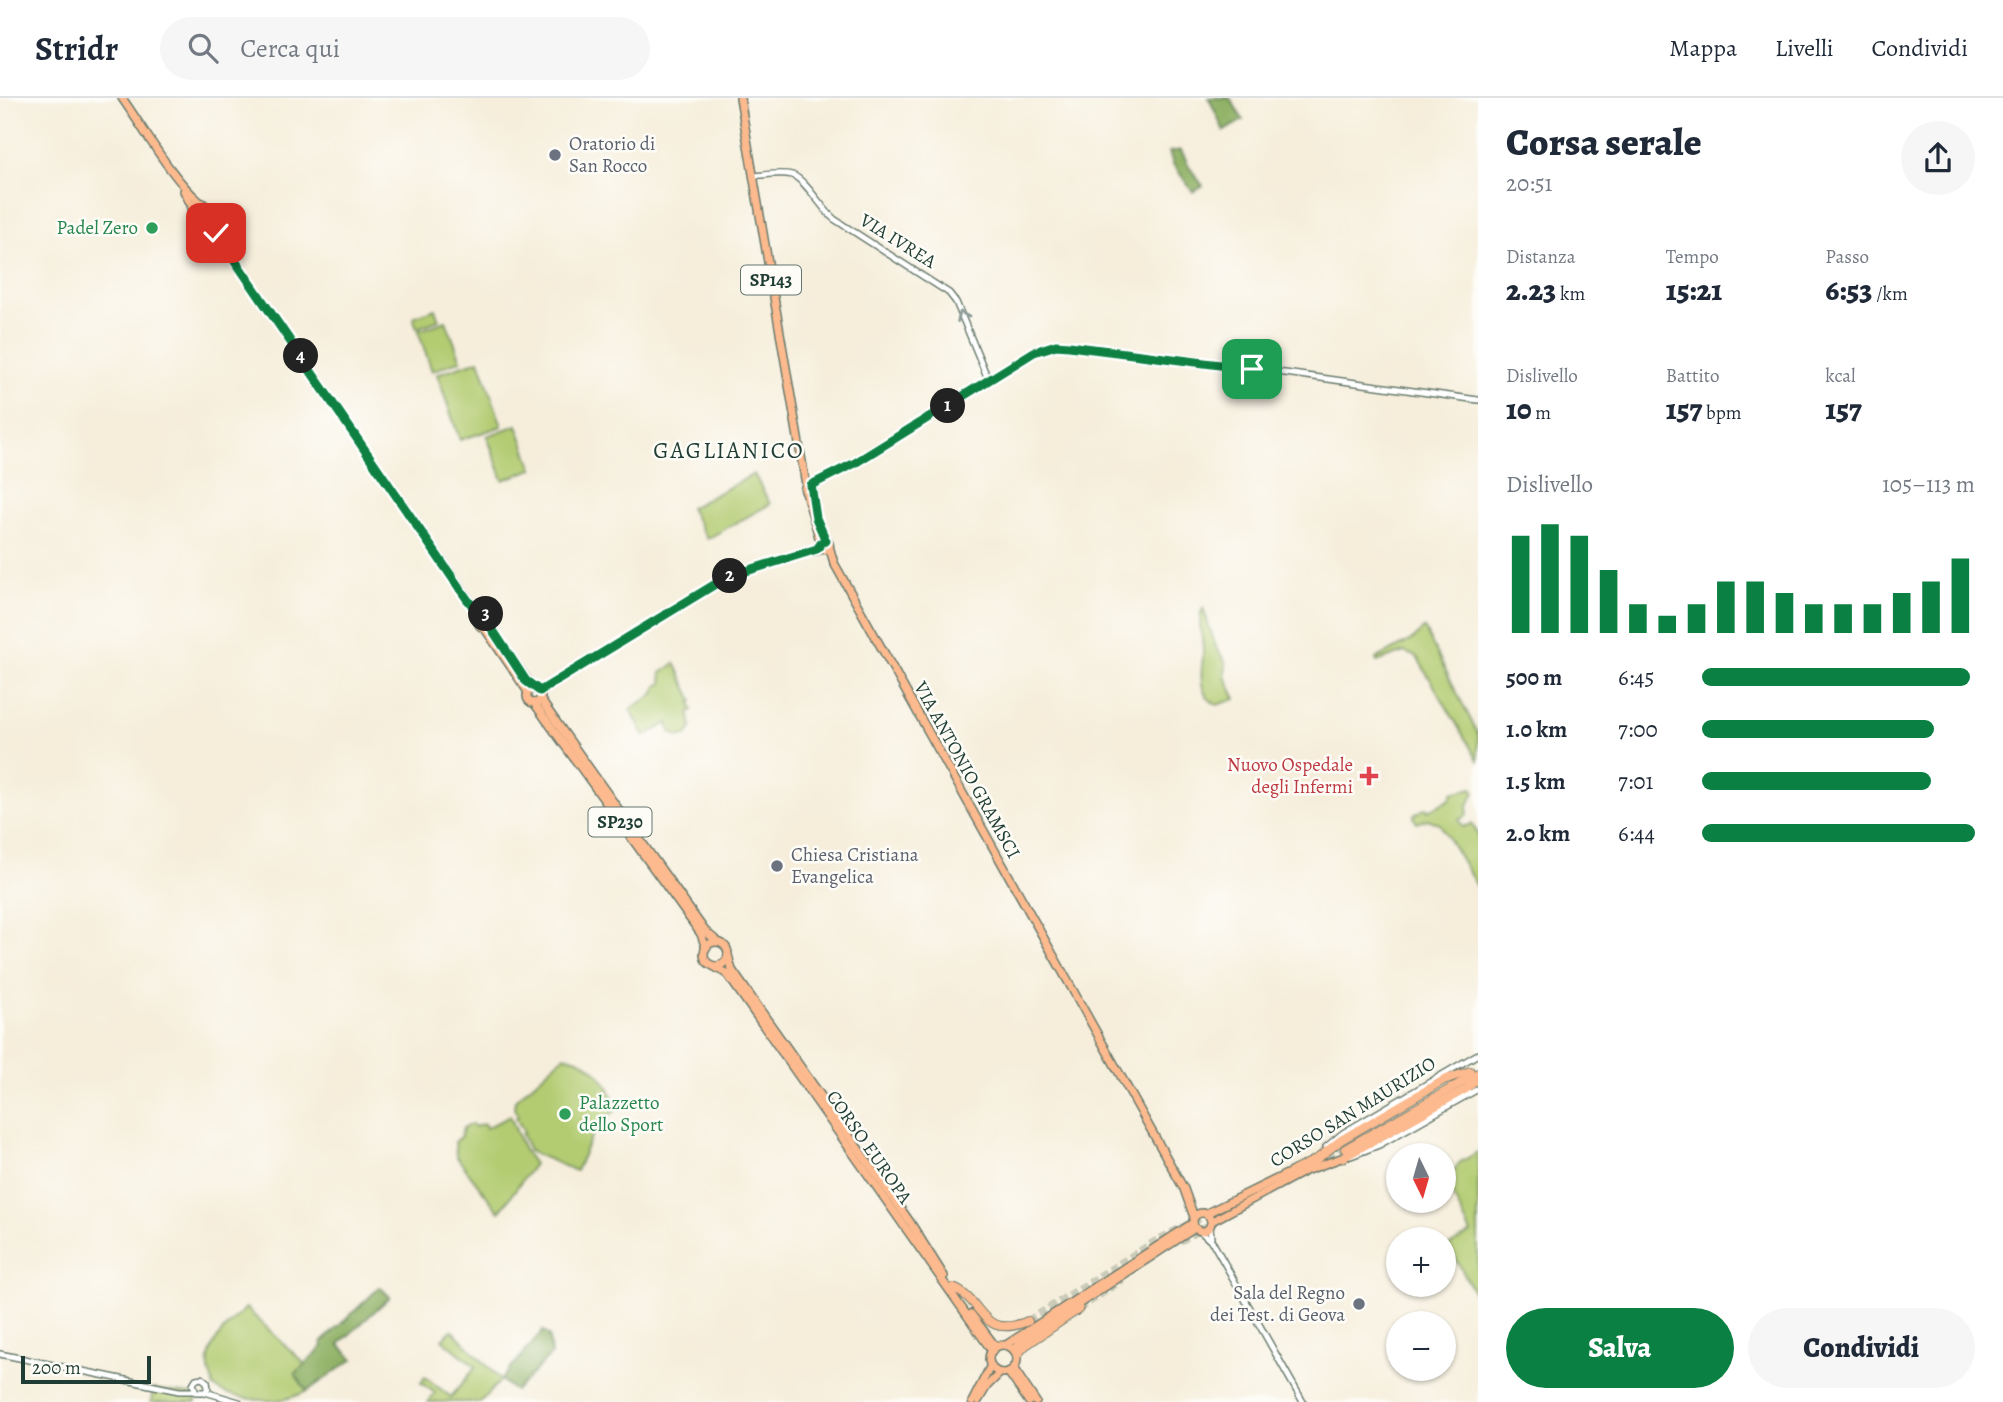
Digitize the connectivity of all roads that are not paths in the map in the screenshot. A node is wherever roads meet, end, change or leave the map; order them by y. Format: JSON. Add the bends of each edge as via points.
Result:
{"nodes":[{"id":1,"x":122,"y":98,"type":"edge"},
{"id":2,"x":740,"y":98,"type":"edge"},
{"id":3,"x":170,"y":166,"type":"junction"},
{"id":4,"x":753,"y":176,"type":"junction"},
{"id":5,"x":200,"y":202,"type":"junction"},
{"id":6,"x":192,"y":207,"type":"junction"},
{"id":7,"x":203,"y":214,"type":"junction"},
{"id":8,"x":988,"y":379,"type":"junction"},
{"id":9,"x":1478,"y":400,"type":"edge"},
{"id":10,"x":809,"y":488,"type":"junction"},
{"id":11,"x":824,"y":546,"type":"junction"},
{"id":12,"x":535,"y":695,"type":"junction"},
{"id":13,"x":706,"y":942,"type":"junction"},
{"id":14,"x":718,"y":942,"type":"junction"},
{"id":15,"x":728,"y":955,"type":"junction"},
{"id":16,"x":713,"y":965,"type":"junction"},
{"id":17,"x":1478,"y":1054,"type":"edge"},
{"id":18,"x":1475,"y":1070,"type":"edge"},
{"id":19,"x":1478,"y":1079,"type":"edge"},
{"id":20,"x":1478,"y":1089,"type":"edge"},
{"id":21,"x":1344,"y":1150,"type":"junction"},
{"id":22,"x":1295,"y":1170,"type":"junction"},
{"id":23,"x":1190,"y":1200,"type":"junction"},
{"id":24,"x":1205,"y":1213,"type":"junction"},
{"id":25,"x":1211,"y":1224,"type":"junction"},
{"id":26,"x":1196,"y":1225,"type":"junction"},
{"id":27,"x":1212,"y":1241,"type":"junction"},
{"id":28,"x":953,"y":1288,"type":"junction"},
{"id":29,"x":1079,"y":1310,"type":"tunnel mouth"},
{"id":30,"x":1028,"y":1321,"type":"tunnel mouth"},
{"id":31,"x":1006,"y":1345,"type":"junction"},
{"id":32,"x":994,"y":1349,"type":"junction"},
{"id":33,"x":1015,"y":1352,"type":"junction"},
{"id":34,"x":0,"y":1354,"type":"edge"},
{"id":35,"x":991,"y":1365,"type":"junction"},
{"id":36,"x":1007,"y":1371,"type":"junction"},
{"id":37,"x":193,"y":1382,"type":"junction"},
{"id":38,"x":172,"y":1389,"type":"junction"},
{"id":39,"x":206,"y":1389,"type":"junction"},
{"id":40,"x":195,"y":1391,"type":"junction"},
{"id":41,"x":239,"y":1402,"type":"edge"},
{"id":42,"x":972,"y":1402,"type":"edge"},
{"id":43,"x":978,"y":1402,"type":"edge"},
{"id":44,"x":1029,"y":1402,"type":"edge"},
{"id":45,"x":1036,"y":1402,"type":"edge"},
{"id":46,"x":1303,"y":1402,"type":"edge"}],
"edges":[{"from":1,"to":3,"type":"main road","number":"SP230"},
{"from":2,"to":4,"type":"main road","number":"SP143"},
{"from":3,"to":5,"type":"main road","number":"SP230"},
{"from":3,"to":6,"type":"main road","number":"SP230"},
{"from":8,"to":4,"type":"street","name":"VIA IVREA","one_way":true,"via":[[949,293],[834,219],[793,175]]},
{"from":4,"to":10,"type":"main road","number":"SP143"},
{"from":5,"to":6,"type":"main road"},
{"from":5,"to":7,"type":"main road","number":"SP230","via":[[206,208]]},
{"from":6,"to":7,"type":"main road","number":"SP230","via":[[195,215]]},
{"from":7,"to":12,"type":"main road","number":"SP230","via":[[459,588],[480,615],[490,616],[488,628]]},
{"from":8,"to":9,"type":"street","via":[[1034,352],[1056,345]]},
{"from":8,"to":10,"type":"street"},
{"from":10,"to":11,"type":"main road","name":"VIA ANTONIO GRAMSCI","number":"SP143"},
{"from":11,"to":12,"type":"street","via":[[727,577]]},
{"from":11,"to":23,"type":"main road","name":"VIA ANTONIO GRAMSCI","number":"SP143"},
{"from":12,"to":13,"type":"main road","number":"SP230"},
{"from":13,"to":14,"type":"main road"},
{"from":13,"to":14,"type":"main road"},
{"from":13,"to":16,"type":"main road","via":[[705,959]]},
{"from":14,"to":15,"type":"main road"},
{"from":15,"to":16,"type":"main road","via":[[725,962]]},
{"from":15,"to":28,"type":"main road","name":"CORSO EUROPA","via":[[732,970]]},
{"from":16,"to":32,"type":"main road","name":"CORSO EUROPA","via":[[732,981]]},
{"from":17,"to":22,"type":"street","name":"CORSO SAN MAURIZIO","via":[[1343,1133]]},
{"from":18,"to":21,"type":"highway"},
{"from":18,"to":22,"type":"highway","via":[[1444,1080]]},
{"from":19,"to":21,"type":"highway"},
{"from":20,"to":21,"type":"street","name":"CORSO SAN MAURIZIO","via":[[1366,1152]]},
{"from":21,"to":25,"type":"main road","name":"CORSO SAN MAURIZIO"},
{"from":22,"to":24,"type":"main road","name":"CORSO SAN MAURIZIO"},
{"from":23,"to":24,"type":"main road"},
{"from":23,"to":26,"type":"main road"},
{"from":24,"to":25,"type":"main road"},
{"from":24,"to":26,"type":"main road","name":"CORSO SAN MAURIZIO"},
{"from":25,"to":26,"type":"main road","name":"CORSO SAN MAURIZIO"},
{"from":25,"to":27,"type":"street"},
{"from":26,"to":27,"type":"street"},
{"from":26,"to":31,"type":"main road"},
{"from":26,"to":33,"type":"main road","via":[[1022,1341]]},
{"from":27,"to":46,"type":"street"},
{"from":28,"to":30,"type":"highway","via":[[996,1325]]},
{"from":28,"to":32,"type":"main road","name":"CORSO EUROPA"},
{"from":29,"to":33,"type":"highway"},
{"from":31,"to":32,"type":"main road"},
{"from":31,"to":33,"type":"main road"},
{"from":32,"to":35,"type":"main road"},
{"from":33,"to":36,"type":"main road","via":[[1017,1362]]},
{"from":34,"to":38,"type":"street"},
{"from":35,"to":36,"type":"main road"},
{"from":35,"to":42,"type":"main road"},
{"from":36,"to":43,"type":"main road","via":[[987,1386]]},
{"from":36,"to":44,"type":"main road"},
{"from":36,"to":45,"type":"main road"},
{"from":37,"to":38,"type":"street"},
{"from":37,"to":39,"type":"street","via":[[206,1380]]},
{"from":37,"to":40,"type":"street"},
{"from":38,"to":40,"type":"street"},
{"from":39,"to":40,"type":"street"},
{"from":39,"to":41,"type":"street"}]}
